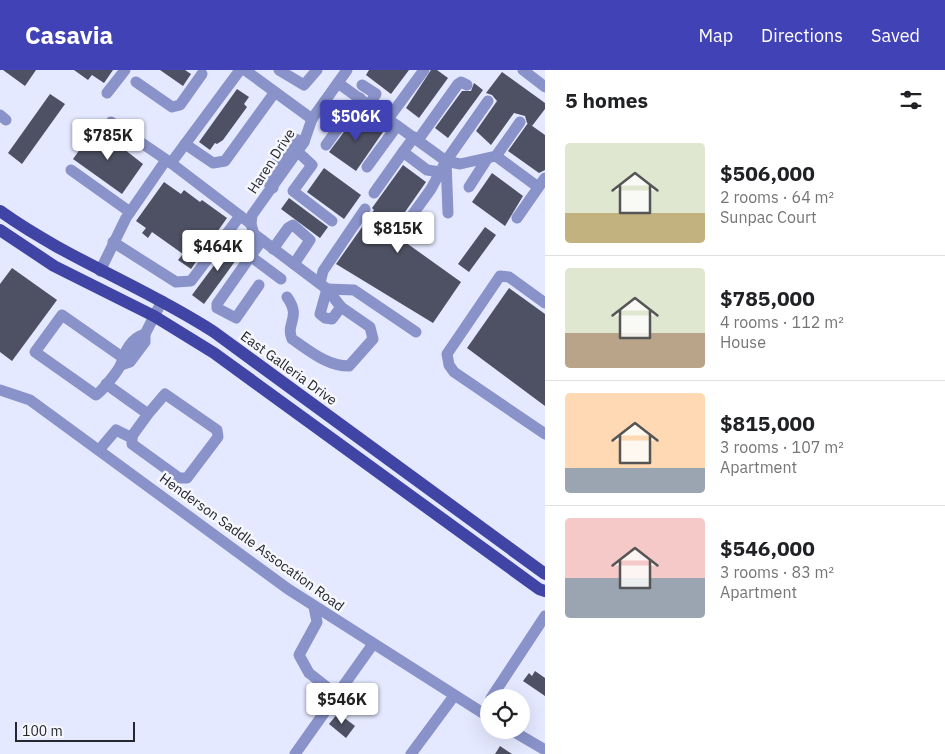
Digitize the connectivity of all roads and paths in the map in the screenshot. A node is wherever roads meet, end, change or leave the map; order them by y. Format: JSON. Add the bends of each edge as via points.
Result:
{"nodes":[{"id":1,"x":125,"y":70,"type":"edge"},
{"id":2,"x":240,"y":70,"type":"edge"},
{"id":3,"x":279,"y":70,"type":"edge"},
{"id":4,"x":318,"y":70,"type":"edge"},
{"id":5,"x":347,"y":70,"type":"edge"},
{"id":6,"x":424,"y":70,"type":"edge"},
{"id":7,"x":523,"y":70,"type":"edge"},
{"id":8,"x":201,"y":71,"type":"edge"},
{"id":9,"x":251,"y":72,"type":"edge"},
{"id":10,"x":290,"y":78,"type":"junction"},
{"id":11,"x":136,"y":82,"type":"dead end"},
{"id":12,"x":338,"y":83,"type":"junction"},
{"id":13,"x":362,"y":85,"type":"dead end"},
{"id":14,"x":467,"y":85,"type":"dead end"},
{"id":15,"x":545,"y":87,"type":"edge"},
{"id":16,"x":107,"y":93,"type":"dead end"},
{"id":17,"x":276,"y":93,"type":"junction"},
{"id":18,"x":488,"y":101,"type":"dead end"},
{"id":19,"x":364,"y":102,"type":"junction"},
{"id":20,"x":312,"y":119,"type":"junction"},
{"id":21,"x":111,"y":122,"type":"dead end"},
{"id":22,"x":393,"y":122,"type":"junction"},
{"id":23,"x":520,"y":122,"type":"dead end"},
{"id":24,"x":416,"y":139,"type":"junction"},
{"id":25,"x":186,"y":144,"type":"junction"},
{"id":26,"x":326,"y":145,"type":"dead end"},
{"id":27,"x":301,"y":147,"type":"junction"},
{"id":28,"x":403,"y":152,"type":"junction"},
{"id":29,"x":491,"y":157,"type":"junction"},
{"id":30,"x":446,"y":161,"type":"junction"},
{"id":31,"x":169,"y":162,"type":"junction"},
{"id":32,"x":367,"y":167,"type":"dead end"},
{"id":33,"x":71,"y":170,"type":"dead end"},
{"id":34,"x":440,"y":172,"type":"junction"},
{"id":35,"x":541,"y":182,"type":"edge"},
{"id":36,"x":275,"y":184,"type":"junction"},
{"id":37,"x":469,"y":188,"type":"dead end"},
{"id":38,"x":293,"y":191,"type":"junction"},
{"id":39,"x":374,"y":193,"type":"dead end"},
{"id":40,"x":366,"y":210,"type":"dead end"},
{"id":41,"x":0,"y":211,"type":"edge"},
{"id":42,"x":130,"y":212,"type":"junction"},
{"id":43,"x":448,"y":213,"type":"dead end"},
{"id":44,"x":518,"y":218,"type":"dead end"},
{"id":45,"x":247,"y":219,"type":"junction"},
{"id":46,"x":332,"y":221,"type":"dead end"},
{"id":47,"x":405,"y":225,"type":"dead end"},
{"id":48,"x":0,"y":230,"type":"edge"},
{"id":49,"x":262,"y":240,"type":"junction"},
{"id":50,"x":113,"y":242,"type":"junction"},
{"id":51,"x":273,"y":249,"type":"junction"},
{"id":52,"x":250,"y":256,"type":"junction"},
{"id":53,"x":294,"y":264,"type":"junction"},
{"id":54,"x":100,"y":271,"type":"junction"},
{"id":55,"x":281,"y":279,"type":"dead end"},
{"id":56,"x":259,"y":285,"type":"dead end"},
{"id":57,"x":323,"y":286,"type":"junction"},
{"id":58,"x":287,"y":297,"type":"dead end"},
{"id":59,"x":162,"y":301,"type":"junction"},
{"id":60,"x":545,"y":303,"type":"edge"},
{"id":61,"x":341,"y":307,"type":"junction"},
{"id":62,"x":154,"y":316,"type":"junction"},
{"id":63,"x":416,"y":332,"type":"dead end"},
{"id":64,"x":121,"y":361,"type":"junction"},
{"id":65,"x":106,"y":384,"type":"junction"},
{"id":66,"x":0,"y":390,"type":"edge"},
{"id":67,"x":148,"y":414,"type":"junction"},
{"id":68,"x":545,"y":434,"type":"edge"},
{"id":69,"x":132,"y":438,"type":"junction"},
{"id":70,"x":99,"y":450,"type":"junction"},
{"id":71,"x":545,"y":574,"type":"edge"},
{"id":72,"x":545,"y":591,"type":"edge"},
{"id":73,"x":314,"y":607,"type":"junction"},
{"id":74,"x":545,"y":616,"type":"edge"},
{"id":75,"x":373,"y":644,"type":"junction"},
{"id":76,"x":497,"y":689,"type":"edge"},
{"id":77,"x":337,"y":695,"type":"junction"},
{"id":78,"x":454,"y":696,"type":"junction"},
{"id":79,"x":480,"y":711,"type":"edge"},
{"id":80,"x":526,"y":739,"type":"edge"},
{"id":81,"x":545,"y":750,"type":"edge"},
{"id":82,"x":295,"y":754,"type":"edge"},
{"id":83,"x":411,"y":754,"type":"edge"}],
"edges":[{"from":1,"to":16,"type":"street"},
{"from":2,"to":25,"type":"street"},
{"from":3,"to":10,"type":"street"},
{"from":4,"to":10,"type":"street","via":[[306,85]]},
{"from":5,"to":12,"type":"street","name":"Haren Drive"},
{"from":6,"to":22,"type":"street"},
{"from":7,"to":15,"type":"street"},
{"from":8,"to":11,"type":"street","via":[[180,105],[172,107]]},
{"from":9,"to":17,"type":"street"},
{"from":10,"to":17,"type":"street"},
{"from":12,"to":19,"type":"street"},
{"from":12,"to":20,"type":"street","name":"Haren Drive"},
{"from":13,"to":19,"type":"street","via":[[376,94]]},
{"from":14,"to":24,"type":"street","via":[[458,84]]},
{"from":17,"to":20,"type":"street"},
{"from":17,"to":25,"type":"street","via":[[225,161],[213,163]]},
{"from":18,"to":30,"type":"street"},
{"from":19,"to":22,"type":"street"},
{"from":19,"to":26,"type":"street"},
{"from":20,"to":27,"type":"street","name":"Haren Drive"},
{"from":21,"to":31,"type":"street"},
{"from":22,"to":24,"type":"street"},
{"from":22,"to":32,"type":"street"},
{"from":23,"to":29,"type":"street"},
{"from":24,"to":28,"type":"street"},
{"from":24,"to":30,"type":"street"},
{"from":25,"to":31,"type":"street"},
{"from":27,"to":36,"type":"street","via":[[295,139],[292,140],[265,179]]},
{"from":27,"to":38,"type":"street","via":[[312,166]]},
{"from":28,"to":34,"type":"street","via":[[427,170]]},
{"from":28,"to":39,"type":"street"},
{"from":29,"to":30,"type":"street","via":[[460,164]]},
{"from":29,"to":35,"type":"street"},
{"from":29,"to":37,"type":"street"},
{"from":30,"to":34,"type":"street"},
{"from":30,"to":43,"type":"street"},
{"from":31,"to":42,"type":"street"},
{"from":31,"to":45,"type":"street"},
{"from":33,"to":42,"type":"street"},
{"from":34,"to":47,"type":"street"},
{"from":35,"to":44,"type":"street"},
{"from":36,"to":38,"type":"street"},
{"from":36,"to":45,"type":"street","name":"Haren Drive"},
{"from":38,"to":46,"type":"street"},
{"from":40,"to":57,"type":"street","via":[[323,271]]},
{"from":41,"to":54,"type":"main road","name":"East Galleria Drive"},
{"from":42,"to":50,"type":"street"},
{"from":45,"to":49,"type":"street","via":[[254,234]]},
{"from":45,"to":50,"type":"street","name":"Haren Drive","via":[[191,281],[186,282],[176,282]]},
{"from":48,"to":62,"type":"main road","via":[[54,266]]},
{"from":49,"to":51,"type":"street"},
{"from":49,"to":52,"type":"street"},
{"from":50,"to":54,"type":"street"},
{"from":51,"to":53,"type":"street"},
{"from":51,"to":53,"type":"street","via":[[293,225],[310,240]]},
{"from":52,"to":55,"type":"street"},
{"from":52,"to":56,"type":"street","via":[[217,304],[218,308],[236,318]]},
{"from":53,"to":57,"type":"street"},
{"from":54,"to":59,"type":"main road","name":"East Galleria Drive"},
{"from":57,"to":61,"type":"street"},
{"from":57,"to":61,"type":"street","via":[[320,314],[332,319]]},
{"from":57,"to":63,"type":"street","via":[[354,290]]},
{"from":58,"to":61,"type":"street","via":[[294,312],[290,328],[292,339],[321,358],[338,366],[349,366],[373,338],[373,333],[370,327]]},
{"from":59,"to":62,"type":"street"},
{"from":59,"to":71,"type":"main road","name":"East Galleria Drive","via":[[226,341]]},
{"from":60,"to":68,"type":"street","via":[[509,277],[500,276],[447,354],[454,372]]},
{"from":62,"to":64,"type":"street","via":[[145,334],[136,336]]},
{"from":62,"to":72,"type":"main road","via":[[214,353]]},
{"from":64,"to":65,"type":"street"},
{"from":64,"to":65,"type":"street","via":[[62,315],[36,348],[35,352],[96,395]]},
{"from":65,"to":67,"type":"street"},
{"from":66,"to":70,"type":"street","name":"Henderson Saddle Assocation Road","via":[[30,400]]},
{"from":67,"to":69,"type":"street"},
{"from":67,"to":69,"type":"street","via":[[165,394],[218,430],[218,437],[184,479],[132,444]]},
{"from":69,"to":70,"type":"street","via":[[116,430]]},
{"from":70,"to":73,"type":"street","name":"Henderson Saddle Assocation Road"},
{"from":73,"to":75,"type":"street","name":"Henderson Saddle Assocation Road"},
{"from":73,"to":77,"type":"street","via":[[317,622],[299,655],[309,673]]},
{"from":74,"to":76,"type":"street"},
{"from":75,"to":77,"type":"street"},
{"from":75,"to":78,"type":"street","name":"Henderson Saddle Assocation Road"},
{"from":77,"to":82,"type":"street"},
{"from":78,"to":79,"type":"street","name":"Henderson Saddle Assocation Road"},
{"from":78,"to":83,"type":"street"},
{"from":80,"to":81,"type":"street"}]}
